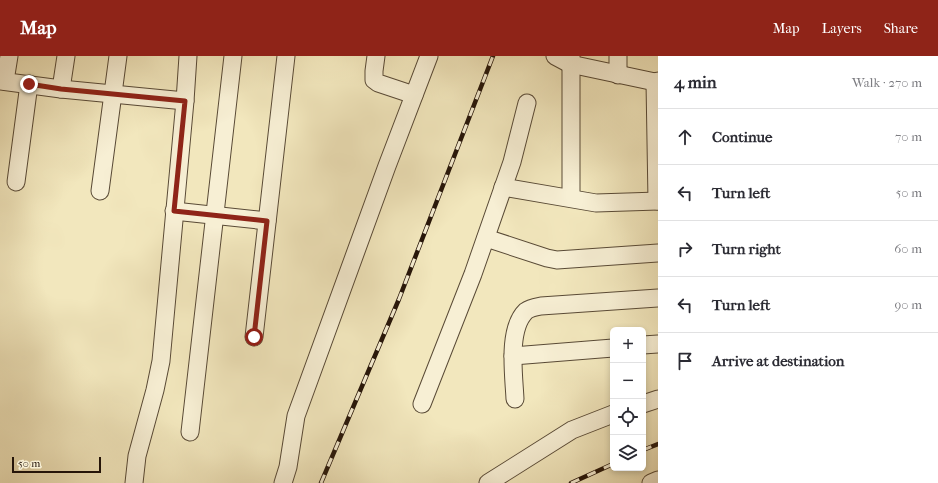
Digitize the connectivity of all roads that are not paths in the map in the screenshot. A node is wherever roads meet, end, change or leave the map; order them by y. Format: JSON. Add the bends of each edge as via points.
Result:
{"nodes":[{"id":1,"x":9,"y":56,"type":"edge"},
{"id":2,"x":66,"y":56,"type":"edge"},
{"id":3,"x":118,"y":56,"type":"edge"},
{"id":4,"x":188,"y":56,"type":"edge"},
{"id":5,"x":233,"y":56,"type":"edge"},
{"id":6,"x":286,"y":56,"type":"edge"},
{"id":7,"x":376,"y":56,"type":"edge"},
{"id":8,"x":429,"y":56,"type":"edge"},
{"id":9,"x":555,"y":56,"type":"edge"},
{"id":10,"x":618,"y":56,"type":"edge"},
{"id":11,"x":571,"y":60,"type":"edge"},
{"id":12,"x":618,"y":75,"type":"junction"},
{"id":13,"x":3,"y":81,"type":"edge"},
{"id":14,"x":656,"y":81,"type":"edge"},
{"id":15,"x":29,"y":84,"type":"junction"},
{"id":16,"x":61,"y":89,"type":"junction"},
{"id":17,"x":114,"y":94,"type":"junction"},
{"id":18,"x":414,"y":96,"type":"junction"},
{"id":19,"x":185,"y":101,"type":"junction"},
{"id":20,"x":527,"y":103,"type":"dead end"},
{"id":21,"x":16,"y":182,"type":"dead end"},
{"id":22,"x":503,"y":187,"type":"junction"},
{"id":23,"x":100,"y":192,"type":"dead end"},
{"id":24,"x":571,"y":198,"type":"junction"},
{"id":25,"x":657,"y":201,"type":"edge"},
{"id":26,"x":174,"y":211,"type":"junction"},
{"id":27,"x":215,"y":215,"type":"junction"},
{"id":28,"x":267,"y":221,"type":"junction"},
{"id":29,"x":486,"y":238,"type":"junction"},
{"id":30,"x":658,"y":253,"type":"edge"},
{"id":31,"x":658,"y":298,"type":"edge"},
{"id":32,"x":254,"y":337,"type":"dead end"},
{"id":33,"x":658,"y":344,"type":"edge"},
{"id":34,"x":646,"y":345,"type":"edge"},
{"id":35,"x":610,"y":348,"type":"edge"},
{"id":36,"x":513,"y":356,"type":"junction"},
{"id":37,"x":658,"y":398,"type":"edge"},
{"id":38,"x":514,"y":399,"type":"dead end"},
{"id":39,"x":646,"y":403,"type":"edge"},
{"id":40,"x":422,"y":404,"type":"dead end"},
{"id":41,"x":610,"y":415,"type":"edge"},
{"id":42,"x":190,"y":432,"type":"dead end"},
{"id":43,"x":658,"y":480,"type":"edge"},
{"id":44,"x":134,"y":483,"type":"edge"},
{"id":45,"x":283,"y":483,"type":"edge"},
{"id":46,"x":488,"y":483,"type":"edge"},
{"id":47,"x":651,"y":483,"type":"edge"}],
"edges":[{"from":1,"to":13,"type":"street"},
{"from":2,"to":16,"type":"street"},
{"from":3,"to":17,"type":"street"},
{"from":4,"to":19,"type":"street"},
{"from":5,"to":27,"type":"street"},
{"from":6,"to":28,"type":"street"},
{"from":7,"to":18,"type":"street","via":[[374,80]]},
{"from":8,"to":18,"type":"street"},
{"from":9,"to":11,"type":"street"},
{"from":10,"to":12,"type":"street"},
{"from":11,"to":12,"type":"street"},
{"from":11,"to":24,"type":"street"},
{"from":12,"to":14,"type":"street"},
{"from":13,"to":15,"type":"street"},
{"from":14,"to":25,"type":"street"},
{"from":15,"to":16,"type":"street"},
{"from":15,"to":21,"type":"street"},
{"from":16,"to":17,"type":"street"},
{"from":17,"to":19,"type":"street"},
{"from":17,"to":23,"type":"street"},
{"from":18,"to":45,"type":"street","via":[[296,416]]},
{"from":19,"to":26,"type":"street"},
{"from":20,"to":22,"type":"street"},
{"from":22,"to":24,"type":"street"},
{"from":22,"to":29,"type":"street"},
{"from":24,"to":25,"type":"street","via":[[596,203]]},
{"from":26,"to":27,"type":"street"},
{"from":26,"to":44,"type":"street","via":[[161,361],[137,456]]},
{"from":27,"to":28,"type":"street"},
{"from":27,"to":42,"type":"street"},
{"from":28,"to":32,"type":"street"},
{"from":29,"to":30,"type":"street","via":[[557,260]]},
{"from":29,"to":40,"type":"street"},
{"from":31,"to":36,"type":"street","via":[[534,308],[527,311],[518,323]]},
{"from":33,"to":34,"type":"street"},
{"from":35,"to":36,"type":"street"},
{"from":36,"to":38,"type":"street"},
{"from":37,"to":39,"type":"street"},
{"from":41,"to":46,"type":"street","via":[[572,430]]},
{"from":43,"to":47,"type":"street"}]}
